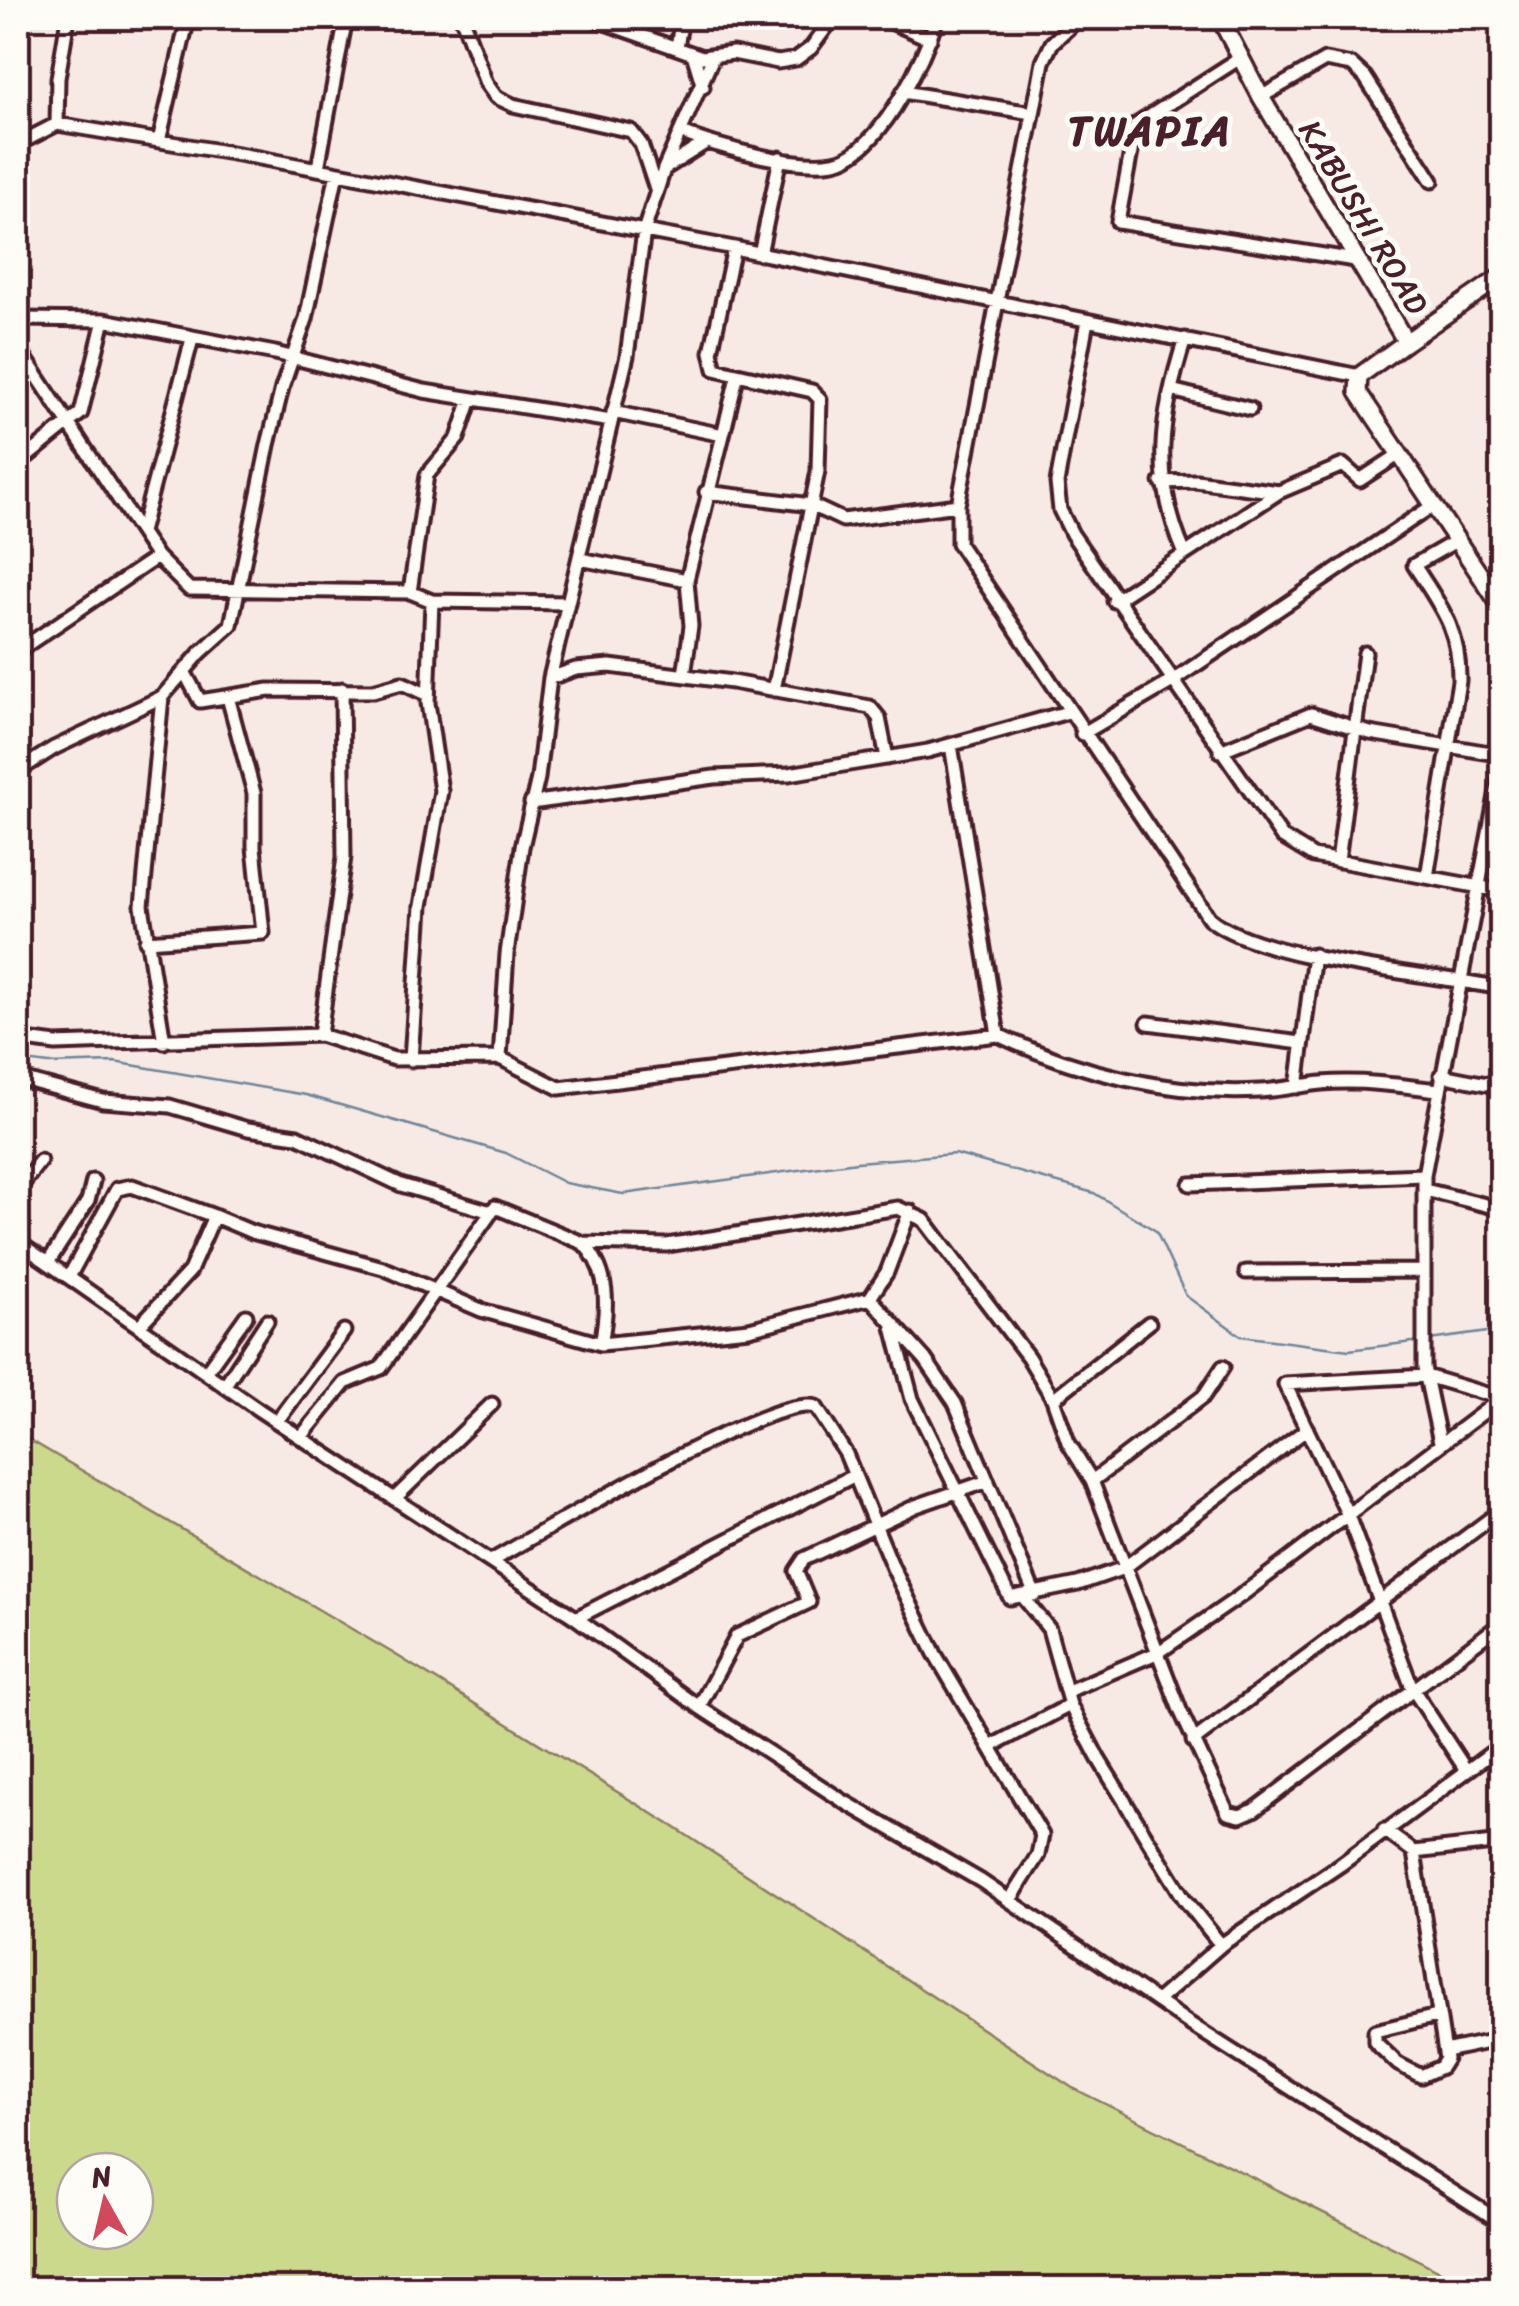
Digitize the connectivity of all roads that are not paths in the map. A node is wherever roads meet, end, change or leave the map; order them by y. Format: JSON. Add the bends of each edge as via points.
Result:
{"nodes":[{"id":1,"x":68,"y":18,"type":"edge"},
{"id":2,"x":188,"y":18,"type":"edge"},
{"id":3,"x":346,"y":18,"type":"edge"},
{"id":4,"x":462,"y":18,"type":"edge"},
{"id":5,"x":591,"y":18,"type":"edge"},
{"id":6,"x":682,"y":18,"type":"edge"},
{"id":7,"x":833,"y":18,"type":"edge"},
{"id":8,"x":882,"y":18,"type":"edge"},
{"id":9,"x":936,"y":18,"type":"edge"},
{"id":10,"x":1080,"y":18,"type":"edge"},
{"id":11,"x":1220,"y":18,"type":"edge"},
{"id":12,"x":930,"y":39,"type":"junction"},
{"id":13,"x":677,"y":48,"type":"junction"},
{"id":14,"x":693,"y":54,"type":"junction"},
{"id":15,"x":713,"y":57,"type":"junction"},
{"id":16,"x":1240,"y":58,"type":"junction"},
{"id":17,"x":703,"y":88,"type":"junction"},
{"id":18,"x":903,"y":92,"type":"junction"},
{"id":19,"x":1261,"y":97,"type":"junction"},
{"id":20,"x":1032,"y":113,"type":"junction"},
{"id":21,"x":57,"y":124,"type":"junction"},
{"id":22,"x":680,"y":132,"type":"junction"},
{"id":23,"x":159,"y":141,"type":"junction"},
{"id":24,"x":705,"y":142,"type":"junction"},
{"id":25,"x":18,"y":144,"type":"edge"},
{"id":26,"x":780,"y":158,"type":"junction"},
{"id":27,"x":318,"y":168,"type":"junction"},
{"id":28,"x":664,"y":169,"type":"junction"},
{"id":29,"x":336,"y":173,"type":"junction"},
{"id":30,"x":1432,"y":181,"type":"dead end"},
{"id":31,"x":657,"y":190,"type":"junction"},
{"id":32,"x":644,"y":231,"type":"junction"},
{"id":33,"x":734,"y":248,"type":"junction"},
{"id":34,"x":760,"y":254,"type":"junction"},
{"id":35,"x":1355,"y":260,"type":"junction"},
{"id":36,"x":1502,"y":276,"type":"edge"},
{"id":37,"x":996,"y":305,"type":"junction"},
{"id":38,"x":18,"y":319,"type":"edge"},
{"id":39,"x":104,"y":320,"type":"junction"},
{"id":40,"x":1087,"y":321,"type":"junction"},
{"id":41,"x":192,"y":339,"type":"junction"},
{"id":42,"x":1185,"y":339,"type":"junction"},
{"id":43,"x":1406,"y":342,"type":"junction"},
{"id":44,"x":18,"y":347,"type":"edge"},
{"id":45,"x":294,"y":358,"type":"junction"},
{"id":46,"x":1360,"y":376,"type":"junction"},
{"id":47,"x":737,"y":377,"type":"junction"},
{"id":48,"x":1171,"y":390,"type":"junction"},
{"id":49,"x":472,"y":399,"type":"junction"},
{"id":50,"x":1250,"y":409,"type":"dead end"},
{"id":51,"x":612,"y":416,"type":"junction"},
{"id":52,"x":71,"y":426,"type":"junction"},
{"id":53,"x":723,"y":435,"type":"junction"},
{"id":54,"x":1398,"y":455,"type":"junction"},
{"id":55,"x":18,"y":464,"type":"edge"},
{"id":56,"x":1161,"y":482,"type":"junction"},
{"id":57,"x":706,"y":492,"type":"junction"},
{"id":58,"x":1280,"y":492,"type":"junction"},
{"id":59,"x":958,"y":505,"type":"junction"},
{"id":60,"x":812,"y":506,"type":"junction"},
{"id":61,"x":1432,"y":506,"type":"junction"},
{"id":62,"x":141,"y":532,"type":"junction"},
{"id":63,"x":1456,"y":541,"type":"junction"},
{"id":64,"x":1184,"y":554,"type":"junction"},
{"id":65,"x":157,"y":557,"type":"junction"},
{"id":66,"x":580,"y":559,"type":"junction"},
{"id":67,"x":687,"y":580,"type":"junction"},
{"id":68,"x":241,"y":590,"type":"junction"},
{"id":69,"x":410,"y":592,"type":"junction"},
{"id":70,"x":432,"y":600,"type":"junction"},
{"id":71,"x":1114,"y":601,"type":"junction"},
{"id":72,"x":568,"y":603,"type":"junction"},
{"id":73,"x":1502,"y":608,"type":"edge"},
{"id":74,"x":18,"y":651,"type":"edge"},
{"id":75,"x":1366,"y":653,"type":"dead end"},
{"id":76,"x":185,"y":673,"type":"junction"},
{"id":77,"x":684,"y":675,"type":"junction"},
{"id":78,"x":550,"y":678,"type":"junction"},
{"id":79,"x":1172,"y":682,"type":"junction"},
{"id":80,"x":342,"y":689,"type":"junction"},
{"id":81,"x":774,"y":690,"type":"junction"},
{"id":82,"x":428,"y":695,"type":"junction"},
{"id":83,"x":228,"y":697,"type":"junction"},
{"id":84,"x":162,"y":698,"type":"junction"},
{"id":85,"x":1068,"y":712,"type":"junction"},
{"id":86,"x":1359,"y":729,"type":"junction"},
{"id":87,"x":1082,"y":734,"type":"junction"},
{"id":88,"x":950,"y":745,"type":"junction"},
{"id":89,"x":1449,"y":746,"type":"junction"},
{"id":90,"x":1220,"y":751,"type":"junction"},
{"id":91,"x":1502,"y":754,"type":"edge"},
{"id":92,"x":887,"y":758,"type":"junction"},
{"id":93,"x":1502,"y":764,"type":"edge"},
{"id":94,"x":18,"y":771,"type":"edge"},
{"id":95,"x":530,"y":803,"type":"junction"},
{"id":96,"x":1338,"y":861,"type":"junction"},
{"id":97,"x":1427,"y":877,"type":"junction"},
{"id":98,"x":1479,"y":888,"type":"junction"},
{"id":99,"x":1502,"y":892,"type":"edge"},
{"id":100,"x":146,"y":941,"type":"junction"},
{"id":101,"x":1314,"y":956,"type":"junction"},
{"id":102,"x":1460,"y":980,"type":"junction"},
{"id":103,"x":1502,"y":988,"type":"edge"},
{"id":104,"x":1148,"y":1023,"type":"dead end"},
{"id":105,"x":320,"y":1035,"type":"junction"},
{"id":106,"x":998,"y":1035,"type":"junction"},
{"id":107,"x":18,"y":1039,"type":"edge"},
{"id":108,"x":164,"y":1042,"type":"junction"},
{"id":109,"x":1301,"y":1044,"type":"junction"},
{"id":110,"x":500,"y":1058,"type":"junction"},
{"id":111,"x":411,"y":1060,"type":"junction"},
{"id":112,"x":1440,"y":1075,"type":"junction"},
{"id":113,"x":18,"y":1078,"type":"edge"},
{"id":114,"x":1297,"y":1087,"type":"junction"},
{"id":115,"x":1502,"y":1087,"type":"edge"},
{"id":116,"x":1438,"y":1090,"type":"junction"},
{"id":117,"x":40,"y":1161,"type":"dead end"},
{"id":118,"x":1424,"y":1174,"type":"junction"},
{"id":119,"x":94,"y":1182,"type":"dead end"},
{"id":120,"x":1190,"y":1184,"type":"dead end"},
{"id":121,"x":18,"y":1190,"type":"edge"},
{"id":122,"x":1425,"y":1190,"type":"junction"},
{"id":123,"x":1502,"y":1209,"type":"edge"},
{"id":124,"x":910,"y":1211,"type":"junction"},
{"id":125,"x":491,"y":1212,"type":"junction"},
{"id":126,"x":214,"y":1216,"type":"junction"},
{"id":127,"x":18,"y":1242,"type":"edge"},
{"id":128,"x":583,"y":1242,"type":"junction"},
{"id":129,"x":49,"y":1262,"type":"junction"},
{"id":130,"x":1424,"y":1271,"type":"junction"},
{"id":131,"x":1246,"y":1272,"type":"dead end"},
{"id":132,"x":70,"y":1275,"type":"junction"},
{"id":133,"x":436,"y":1290,"type":"junction"},
{"id":134,"x":870,"y":1298,"type":"junction"},
{"id":135,"x":246,"y":1316,"type":"dead end"},
{"id":136,"x":267,"y":1321,"type":"dead end"},
{"id":137,"x":1149,"y":1323,"type":"dead end"},
{"id":138,"x":138,"y":1326,"type":"junction"},
{"id":139,"x":893,"y":1328,"type":"junction"},
{"id":140,"x":344,"y":1331,"type":"dead end"},
{"id":141,"x":602,"y":1344,"type":"junction"},
{"id":142,"x":1223,"y":1367,"type":"dead end"},
{"id":143,"x":206,"y":1372,"type":"junction"},
{"id":144,"x":1426,"y":1376,"type":"junction"},
{"id":145,"x":225,"y":1385,"type":"junction"},
{"id":146,"x":1054,"y":1398,"type":"junction"},
{"id":147,"x":1501,"y":1398,"type":"edge"},
{"id":148,"x":492,"y":1404,"type":"dead end"},
{"id":149,"x":277,"y":1421,"type":"junction"},
{"id":150,"x":1306,"y":1429,"type":"junction"},
{"id":151,"x":301,"y":1437,"type":"junction"},
{"id":152,"x":1440,"y":1442,"type":"junction"},
{"id":153,"x":853,"y":1476,"type":"junction"},
{"id":154,"x":988,"y":1481,"type":"junction"},
{"id":155,"x":1092,"y":1481,"type":"junction"},
{"id":156,"x":958,"y":1490,"type":"junction"},
{"id":157,"x":394,"y":1499,"type":"junction"},
{"id":158,"x":1502,"y":1510,"type":"edge"},
{"id":159,"x":1347,"y":1513,"type":"junction"},
{"id":160,"x":876,"y":1526,"type":"junction"},
{"id":161,"x":492,"y":1561,"type":"junction"},
{"id":162,"x":1124,"y":1568,"type":"junction"},
{"id":163,"x":1029,"y":1596,"type":"junction"},
{"id":164,"x":1380,"y":1602,"type":"junction"},
{"id":165,"x":576,"y":1618,"type":"junction"},
{"id":166,"x":1502,"y":1623,"type":"edge"},
{"id":167,"x":1159,"y":1652,"type":"junction"},
{"id":168,"x":1412,"y":1688,"type":"junction"},
{"id":169,"x":1068,"y":1691,"type":"junction"},
{"id":170,"x":1070,"y":1705,"type":"junction"},
{"id":171,"x":699,"y":1707,"type":"junction"},
{"id":172,"x":1194,"y":1741,"type":"junction"},
{"id":173,"x":1502,"y":1745,"type":"edge"},
{"id":174,"x":990,"y":1747,"type":"junction"},
{"id":175,"x":1466,"y":1770,"type":"junction"},
{"id":176,"x":1384,"y":1830,"type":"junction"},
{"id":177,"x":1502,"y":1842,"type":"edge"},
{"id":178,"x":1414,"y":1852,"type":"junction"},
{"id":179,"x":1010,"y":1900,"type":"junction"},
{"id":180,"x":1220,"y":1945,"type":"junction"},
{"id":181,"x":1157,"y":2001,"type":"junction"},
{"id":182,"x":1436,"y":2016,"type":"junction"},
{"id":183,"x":1502,"y":2039,"type":"edge"},
{"id":184,"x":1445,"y":2051,"type":"junction"},
{"id":185,"x":1502,"y":2224,"type":"edge"}],
"edges":[{"from":1,"to":21,"type":"street"},
{"from":2,"to":23,"type":"street"},
{"from":3,"to":27,"type":"street"},
{"from":4,"to":31,"type":"street","via":[[496,96],[514,106],[631,131]]},
{"from":5,"to":13,"type":"street"},
{"from":6,"to":13,"type":"street"},
{"from":7,"to":15,"type":"street","via":[[796,59]]},
{"from":8,"to":12,"type":"street"},
{"from":9,"to":12,"type":"street"},
{"from":10,"to":20,"type":"street","via":[[1052,43]]},
{"from":11,"to":16,"type":"main road","name":"KABUSHI ROAD"},
{"from":12,"to":18,"type":"street"},
{"from":13,"to":14,"type":"street"},
{"from":14,"to":15,"type":"street"},
{"from":14,"to":17,"type":"street"},
{"from":15,"to":17,"type":"street"},
{"from":16,"to":19,"type":"main road","name":"KABUSHI ROAD"},
{"from":16,"to":35,"type":"street","via":[[1136,125],[1118,222]]},
{"from":17,"to":22,"type":"street"},
{"from":18,"to":20,"type":"street"},
{"from":18,"to":26,"type":"street","via":[[846,158]]},
{"from":19,"to":30,"type":"street","via":[[1324,60],[1352,65]]},
{"from":19,"to":35,"type":"main road","name":"KABUSHI ROAD"},
{"from":20,"to":37,"type":"street"},
{"from":21,"to":23,"type":"street"},
{"from":21,"to":25,"type":"street"},
{"from":22,"to":24,"type":"street"},
{"from":22,"to":28,"type":"street"},
{"from":23,"to":27,"type":"street"},
{"from":24,"to":26,"type":"street"},
{"from":24,"to":28,"type":"street"},
{"from":26,"to":34,"type":"street"},
{"from":27,"to":29,"type":"street"},
{"from":28,"to":31,"type":"street"},
{"from":29,"to":32,"type":"street"},
{"from":29,"to":45,"type":"street"},
{"from":31,"to":32,"type":"street"},
{"from":32,"to":33,"type":"street"},
{"from":32,"to":51,"type":"street","via":[[628,356]]},
{"from":33,"to":34,"type":"street"},
{"from":33,"to":47,"type":"street","via":[[710,360],[720,374]]},
{"from":34,"to":37,"type":"street"},
{"from":35,"to":43,"type":"main road","name":"KABUSHI ROAD"},
{"from":36,"to":43,"type":"main road","name":"KABUSHI ROAD"},
{"from":37,"to":40,"type":"street"},
{"from":37,"to":59,"type":"street"},
{"from":38,"to":39,"type":"street"},
{"from":39,"to":41,"type":"street"},
{"from":39,"to":52,"type":"street","via":[[87,399]]},
{"from":40,"to":42,"type":"street"},
{"from":40,"to":71,"type":"street","via":[[1058,483],[1060,510]]},
{"from":41,"to":45,"type":"street"},
{"from":41,"to":62,"type":"street"},
{"from":42,"to":46,"type":"street"},
{"from":42,"to":48,"type":"street"},
{"from":43,"to":46,"type":"main road"},
{"from":44,"to":52,"type":"street"},
{"from":45,"to":49,"type":"street"},
{"from":45,"to":68,"type":"street","via":[[264,462]]},
{"from":46,"to":54,"type":"main road","via":[[1358,392]]},
{"from":47,"to":53,"type":"street"},
{"from":47,"to":60,"type":"street","via":[[817,394],[822,431]]},
{"from":48,"to":50,"type":"street"},
{"from":48,"to":56,"type":"street"},
{"from":49,"to":51,"type":"street"},
{"from":49,"to":69,"type":"street","via":[[458,438],[427,475]]},
{"from":51,"to":53,"type":"street"},
{"from":51,"to":66,"type":"street"},
{"from":52,"to":55,"type":"street"},
{"from":52,"to":62,"type":"street"},
{"from":53,"to":57,"type":"street"},
{"from":54,"to":58,"type":"street","via":[[1360,480],[1344,465]]},
{"from":54,"to":61,"type":"main road"},
{"from":56,"to":58,"type":"street"},
{"from":56,"to":64,"type":"street"},
{"from":57,"to":60,"type":"street"},
{"from":57,"to":67,"type":"street"},
{"from":58,"to":64,"type":"street"},
{"from":59,"to":60,"type":"street","via":[[843,520]]},
{"from":59,"to":85,"type":"street","via":[[958,543],[968,563]]},
{"from":60,"to":81,"type":"street"},
{"from":61,"to":63,"type":"main road"},
{"from":61,"to":79,"type":"street"},
{"from":62,"to":65,"type":"street"},
{"from":63,"to":73,"type":"main road"},
{"from":63,"to":89,"type":"street","via":[[1414,565],[1453,626],[1460,652]]},
{"from":64,"to":71,"type":"street"},
{"from":65,"to":68,"type":"street","via":[[189,590]]},
{"from":65,"to":74,"type":"street"},
{"from":66,"to":67,"type":"street"},
{"from":66,"to":72,"type":"street"},
{"from":67,"to":77,"type":"street","via":[[692,626]]},
{"from":68,"to":69,"type":"street"},
{"from":68,"to":76,"type":"street","via":[[231,625]]},
{"from":69,"to":70,"type":"street"},
{"from":70,"to":72,"type":"street"},
{"from":70,"to":82,"type":"street"},
{"from":71,"to":79,"type":"street"},
{"from":72,"to":78,"type":"street"},
{"from":75,"to":86,"type":"street"},
{"from":76,"to":83,"type":"street","via":[[200,701]]},
{"from":76,"to":84,"type":"street"},
{"from":77,"to":78,"type":"street","via":[[590,666]]},
{"from":77,"to":81,"type":"street"},
{"from":78,"to":95,"type":"street"},
{"from":79,"to":87,"type":"street"},
{"from":79,"to":90,"type":"street"},
{"from":80,"to":82,"type":"street","via":[[373,691],[402,683]]},
{"from":80,"to":83,"type":"street"},
{"from":80,"to":105,"type":"street","via":[[344,857]]},
{"from":81,"to":92,"type":"street","via":[[870,707],[879,718]]},
{"from":82,"to":111,"type":"street","via":[[441,791],[421,906]]},
{"from":83,"to":100,"type":"street","via":[[254,793],[263,934]]},
{"from":84,"to":94,"type":"street"},
{"from":84,"to":100,"type":"street","via":[[144,872]]},
{"from":85,"to":87,"type":"street"},
{"from":85,"to":88,"type":"street"},
{"from":86,"to":89,"type":"street"},
{"from":86,"to":90,"type":"street","via":[[1305,714]]},
{"from":86,"to":96,"type":"street"},
{"from":87,"to":101,"type":"street","via":[[1208,918],[1228,934]]},
{"from":88,"to":92,"type":"street"},
{"from":88,"to":106,"type":"street"},
{"from":89,"to":91,"type":"street"},
{"from":89,"to":97,"type":"street"},
{"from":90,"to":96,"type":"street","via":[[1282,837],[1299,850]]},
{"from":92,"to":95,"type":"street"},
{"from":93,"to":98,"type":"street"},
{"from":95,"to":110,"type":"street","via":[[507,954]]},
{"from":96,"to":97,"type":"street"},
{"from":97,"to":98,"type":"street"},
{"from":98,"to":99,"type":"street"},
{"from":98,"to":102,"type":"street"},
{"from":100,"to":108,"type":"street"},
{"from":101,"to":102,"type":"street"},
{"from":101,"to":109,"type":"street"},
{"from":102,"to":103,"type":"street"},
{"from":102,"to":112,"type":"street"},
{"from":104,"to":109,"type":"street"},
{"from":105,"to":108,"type":"street"},
{"from":105,"to":111,"type":"street"},
{"from":106,"to":110,"type":"street","via":[[559,1088]]},
{"from":106,"to":114,"type":"street","via":[[1028,1052],[1118,1078],[1215,1091]]},
{"from":107,"to":108,"type":"street"},
{"from":109,"to":114,"type":"street"},
{"from":110,"to":111,"type":"street"},
{"from":112,"to":115,"type":"street"},
{"from":112,"to":116,"type":"street"},
{"from":113,"to":125,"type":"street","via":[[104,1102],[170,1106],[298,1136],[401,1185]]},
{"from":114,"to":116,"type":"street","via":[[1377,1082]]},
{"from":116,"to":118,"type":"street"},
{"from":117,"to":121,"type":"street"},
{"from":118,"to":120,"type":"street"},
{"from":118,"to":122,"type":"street"},
{"from":119,"to":129,"type":"street"},
{"from":122,"to":123,"type":"street"},
{"from":122,"to":130,"type":"street"},
{"from":124,"to":128,"type":"street","via":[[667,1245]]},
{"from":124,"to":134,"type":"street"},
{"from":124,"to":146,"type":"street","via":[[959,1263]]},
{"from":125,"to":128,"type":"street","via":[[494,1207]]},
{"from":125,"to":133,"type":"street"},
{"from":126,"to":132,"type":"street","via":[[132,1186],[117,1189]]},
{"from":126,"to":133,"type":"street"},
{"from":126,"to":138,"type":"street","via":[[190,1271]]},
{"from":127,"to":129,"type":"street"},
{"from":128,"to":141,"type":"street","via":[[604,1282]]},
{"from":129,"to":132,"type":"street"},
{"from":130,"to":131,"type":"street"},
{"from":130,"to":144,"type":"street"},
{"from":132,"to":138,"type":"street"},
{"from":133,"to":141,"type":"street"},
{"from":133,"to":151,"type":"street","via":[[381,1368],[345,1383]]},
{"from":134,"to":139,"type":"street"},
{"from":134,"to":141,"type":"street","via":[[749,1329]]},
{"from":135,"to":143,"type":"street"},
{"from":136,"to":145,"type":"street"},
{"from":137,"to":146,"type":"street"},
{"from":138,"to":143,"type":"street"},
{"from":139,"to":154,"type":"street","via":[[955,1403]]},
{"from":139,"to":156,"type":"street","via":[[912,1400]]},
{"from":140,"to":149,"type":"street"},
{"from":142,"to":155,"type":"street","via":[[1204,1396]]},
{"from":143,"to":145,"type":"street"},
{"from":144,"to":147,"type":"street"},
{"from":144,"to":150,"type":"street","via":[[1286,1384]]},
{"from":144,"to":152,"type":"street"},
{"from":145,"to":149,"type":"street"},
{"from":146,"to":155,"type":"street","via":[[1068,1442]]},
{"from":147,"to":152,"type":"street"},
{"from":148,"to":157,"type":"street"},
{"from":149,"to":151,"type":"street"},
{"from":150,"to":159,"type":"street"},
{"from":150,"to":162,"type":"street"},
{"from":151,"to":157,"type":"street"},
{"from":152,"to":159,"type":"street"},
{"from":153,"to":160,"type":"street"},
{"from":153,"to":161,"type":"street","via":[[823,1415],[809,1405],[790,1406],[706,1442]]},
{"from":153,"to":165,"type":"street"},
{"from":154,"to":156,"type":"street"},
{"from":154,"to":163,"type":"street"},
{"from":155,"to":162,"type":"street"},
{"from":156,"to":160,"type":"street"},
{"from":156,"to":163,"type":"street","via":[[1006,1594]]},
{"from":157,"to":161,"type":"street"},
{"from":158,"to":164,"type":"street"},
{"from":159,"to":164,"type":"street"},
{"from":159,"to":167,"type":"street"},
{"from":160,"to":171,"type":"street","via":[[798,1563],[809,1602],[737,1636]]},
{"from":160,"to":174,"type":"street","via":[[918,1621]]},
{"from":161,"to":165,"type":"street"},
{"from":162,"to":163,"type":"street"},
{"from":162,"to":167,"type":"street"},
{"from":163,"to":169,"type":"street","via":[[1048,1629]]},
{"from":164,"to":168,"type":"street"},
{"from":164,"to":172,"type":"street"},
{"from":165,"to":171,"type":"street"},
{"from":166,"to":168,"type":"street"},
{"from":167,"to":169,"type":"street"},
{"from":167,"to":172,"type":"street"},
{"from":168,"to":172,"type":"street","via":[[1240,1816],[1223,1807]]},
{"from":168,"to":175,"type":"street"},
{"from":169,"to":170,"type":"street"},
{"from":170,"to":174,"type":"street"},
{"from":170,"to":180,"type":"street","via":[[1179,1890]]},
{"from":171,"to":179,"type":"street"},
{"from":173,"to":175,"type":"street"},
{"from":174,"to":179,"type":"street","via":[[1042,1835],[1038,1855]]},
{"from":175,"to":176,"type":"street"},
{"from":176,"to":178,"type":"street"},
{"from":176,"to":180,"type":"street"},
{"from":177,"to":178,"type":"street"},
{"from":178,"to":182,"type":"street"},
{"from":179,"to":181,"type":"street"},
{"from":180,"to":181,"type":"street"},
{"from":181,"to":185,"type":"street"},
{"from":182,"to":184,"type":"street"},
{"from":182,"to":184,"type":"street","via":[[1389,2024],[1375,2031],[1375,2042],[1421,2076],[1442,2067]]},
{"from":183,"to":184,"type":"street"}]}
